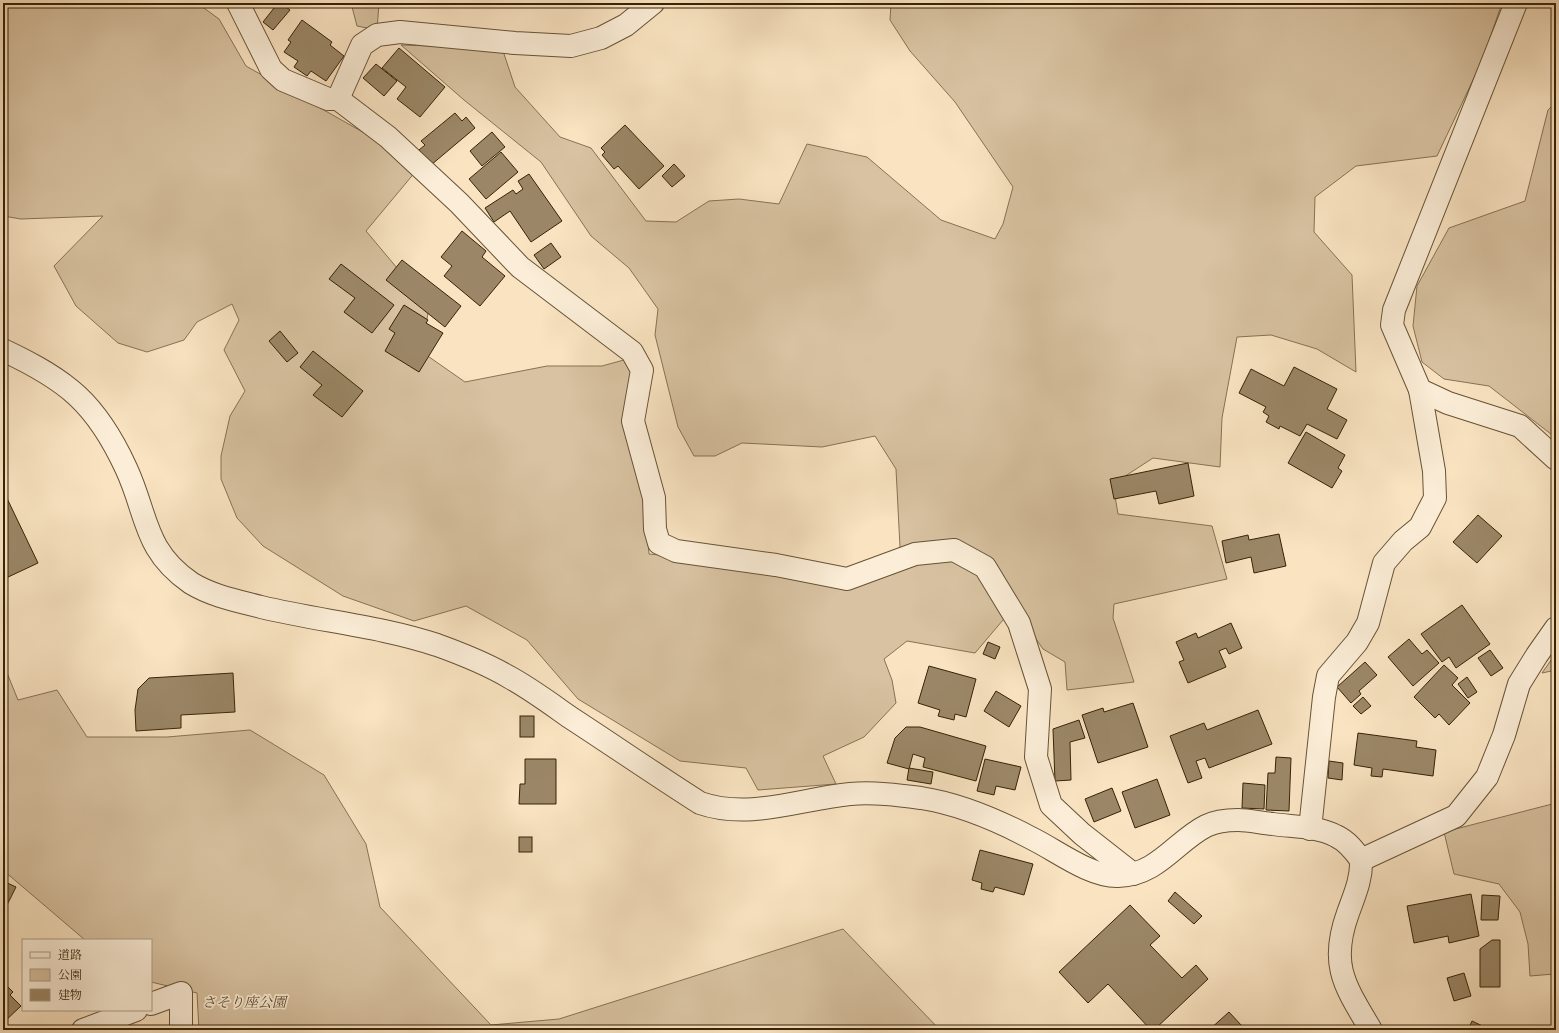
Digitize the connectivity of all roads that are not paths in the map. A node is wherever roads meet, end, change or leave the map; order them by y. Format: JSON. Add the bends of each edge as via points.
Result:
{"nodes":[{"id":1,"x":238,"y":3,"type":"edge"},
{"id":2,"x":653,"y":3,"type":"edge"},
{"id":3,"x":1516,"y":3,"type":"edge"},
{"id":4,"x":338,"y":99,"type":"junction"},
{"id":5,"x":3,"y":350,"type":"edge"},
{"id":6,"x":1420,"y":390,"type":"junction"},
{"id":7,"x":1556,"y":459,"type":"edge"},
{"id":8,"x":1556,"y":628,"type":"edge"},
{"id":9,"x":1310,"y":829,"type":"junction"},
{"id":10,"x":1361,"y":860,"type":"junction"},
{"id":11,"x":1133,"y":874,"type":"junction"},
{"id":12,"x":152,"y":1004,"type":"edge"},
{"id":13,"x":133,"y":1011,"type":"edge"},
{"id":14,"x":83,"y":1030,"type":"edge"},
{"id":15,"x":181,"y":1030,"type":"edge"},
{"id":16,"x":1371,"y":1030,"type":"edge"}],
"edges":[{"from":1,"to":4,"type":"street","via":[[271,69],[283,80],[328,99]]},
{"from":2,"to":4,"type":"street","via":[[626,25],[601,38],[571,46],[400,32],[377,35],[362,45]]},
{"from":3,"to":6,"type":"street","via":[[1394,310],[1392,325]]},
{"from":4,"to":11,"type":"street","via":[[388,137],[459,203],[520,267],[632,352],[642,370],[633,421],[654,498],[655,529],[659,543],[676,551],[776,565],[847,579],[915,554],[954,550],[985,567],[1019,623],[1040,689],[1036,758],[1051,805],[1082,834]]},
{"from":5,"to":11,"type":"street","via":[[64,383],[98,418],[126,468],[151,539],[170,566],[193,584],[227,599],[386,632],[470,657],[509,677],[683,792],[712,807],[748,810],[852,794],[923,798],[980,814],[1031,837],[1095,872],[1118,877]]},
{"from":6,"to":7,"type":"street","via":[[1460,408],[1520,426]]},
{"from":6,"to":9,"type":"street","via":[[1436,498],[1420,527],[1403,541],[1384,563],[1368,623],[1358,642],[1328,676]]},
{"from":8,"to":10,"type":"street","via":[[1519,684],[1504,735],[1486,777],[1456,816]]},
{"from":9,"to":10,"type":"street","via":[[1336,836],[1350,846]]},
{"from":9,"to":11,"type":"street","via":[[1237,820],[1216,822],[1198,831],[1163,860]]},
{"from":10,"to":16,"type":"street","via":[[1358,885],[1340,933],[1339,957],[1341,975]]},
{"from":12,"to":15,"type":"street","via":[[180,993]]},
{"from":13,"to":14,"type":"street"}]}
